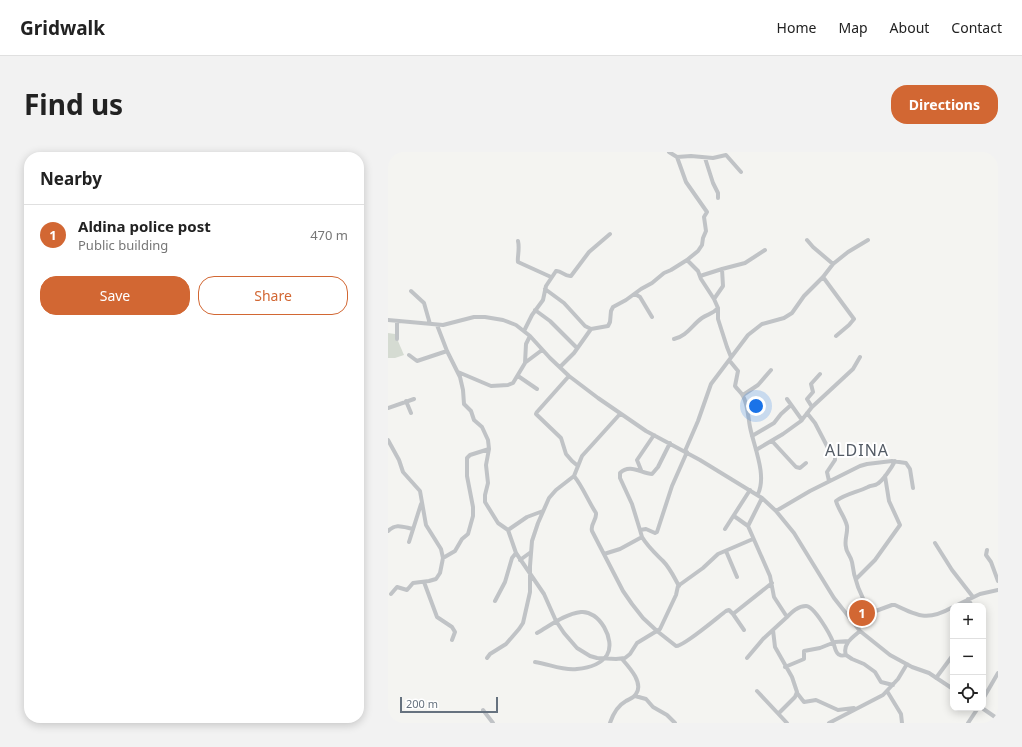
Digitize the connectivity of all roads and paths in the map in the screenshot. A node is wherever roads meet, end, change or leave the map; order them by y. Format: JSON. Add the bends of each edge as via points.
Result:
{"nodes":[{"id":1,"x":669,"y":152,"type":"edge"},
{"id":2,"x":677,"y":157,"type":"junction"},
{"id":3,"x":705,"y":158,"type":"junction"},
{"id":4,"x":741,"y":172,"type":"dead end"},
{"id":5,"x":718,"y":198,"type":"dead end"},
{"id":6,"x":610,"y":234,"type":"dead end"},
{"id":7,"x":807,"y":240,"type":"dead end"},
{"id":8,"x":868,"y":240,"type":"dead end"},
{"id":9,"x":518,"y":241,"type":"dead end"},
{"id":10,"x":765,"y":250,"type":"dead end"},
{"id":11,"x":687,"y":260,"type":"junction"},
{"id":12,"x":833,"y":264,"type":"junction"},
{"id":13,"x":722,"y":269,"type":"junction"},
{"id":14,"x":700,"y":276,"type":"junction"},
{"id":15,"x":551,"y":277,"type":"junction"},
{"id":16,"x":823,"y":277,"type":"junction"},
{"id":17,"x":545,"y":289,"type":"junction"},
{"id":18,"x":411,"y":291,"type":"dead end"},
{"id":19,"x":635,"y":294,"type":"junction"},
{"id":20,"x":714,"y":298,"type":"junction"},
{"id":21,"x":718,"y":308,"type":"junction"},
{"id":22,"x":535,"y":310,"type":"junction"},
{"id":23,"x":713,"y":314,"type":"junction"},
{"id":24,"x":652,"y":317,"type":"dead end"},
{"id":25,"x":718,"y":317,"type":"junction"},
{"id":26,"x":388,"y":320,"type":"edge"},
{"id":27,"x":397,"y":321,"type":"junction"},
{"id":28,"x":430,"y":324,"type":"junction"},
{"id":29,"x":436,"y":325,"type":"junction"},
{"id":30,"x":591,"y":329,"type":"junction"},
{"id":31,"x":524,"y":331,"type":"junction"},
{"id":32,"x":530,"y":336,"type":"junction"},
{"id":33,"x":836,"y":336,"type":"dead end"},
{"id":34,"x":397,"y":339,"type":"dead end"},
{"id":35,"x":674,"y":339,"type":"dead end"},
{"id":36,"x":577,"y":348,"type":"junction"},
{"id":37,"x":542,"y":350,"type":"junction"},
{"id":38,"x":447,"y":351,"type":"junction"},
{"id":39,"x":409,"y":354,"type":"dead end"},
{"id":40,"x":860,"y":357,"type":"dead end"},
{"id":41,"x":730,"y":358,"type":"junction"},
{"id":42,"x":525,"y":362,"type":"junction"},
{"id":43,"x":560,"y":368,"type":"junction"},
{"id":44,"x":771,"y":370,"type":"dead end"},
{"id":45,"x":458,"y":372,"type":"junction"},
{"id":46,"x":820,"y":374,"type":"dead end"},
{"id":47,"x":518,"y":376,"type":"junction"},
{"id":48,"x":569,"y":376,"type":"junction"},
{"id":49,"x":538,"y":389,"type":"dead end"},
{"id":50,"x":743,"y":395,"type":"junction"},
{"id":51,"x":414,"y":399,"type":"dead end"},
{"id":52,"x":787,"y":399,"type":"dead end"},
{"id":53,"x":406,"y":401,"type":"junction"},
{"id":54,"x":791,"y":405,"type":"junction"},
{"id":55,"x":812,"y":407,"type":"junction"},
{"id":56,"x":388,"y":408,"type":"edge"},
{"id":57,"x":411,"y":413,"type":"dead end"},
{"id":58,"x":807,"y":413,"type":"junction"},
{"id":59,"x":620,"y":414,"type":"junction"},
{"id":60,"x":802,"y":420,"type":"junction"},
{"id":61,"x":654,"y":435,"type":"junction"},
{"id":62,"x":752,"y":436,"type":"junction"},
{"id":63,"x":388,"y":440,"type":"edge"},
{"id":64,"x":772,"y":441,"type":"junction"},
{"id":65,"x":670,"y":443,"type":"junction"},
{"id":66,"x":489,"y":449,"type":"junction"},
{"id":67,"x":756,"y":450,"type":"junction"},
{"id":68,"x":686,"y":451,"type":"junction"},
{"id":69,"x":895,"y":461,"type":"junction"},
{"id":70,"x":806,"y":463,"type":"dead end"},
{"id":71,"x":578,"y":466,"type":"junction"},
{"id":72,"x":641,"y":470,"type":"junction"},
{"id":73,"x":574,"y":476,"type":"junction"},
{"id":74,"x":885,"y":476,"type":"junction"},
{"id":75,"x":829,"y":481,"type":"junction"},
{"id":76,"x":913,"y":488,"type":"dead end"},
{"id":77,"x":750,"y":490,"type":"junction"},
{"id":78,"x":758,"y":494,"type":"junction"},
{"id":79,"x":762,"y":498,"type":"junction"},
{"id":80,"x":421,"y":504,"type":"junction"},
{"id":81,"x":543,"y":511,"type":"junction"},
{"id":82,"x":776,"y":511,"type":"junction"},
{"id":83,"x":734,"y":516,"type":"junction"},
{"id":84,"x":748,"y":526,"type":"junction"},
{"id":85,"x":413,"y":529,"type":"junction"},
{"id":86,"x":725,"y":529,"type":"dead end"},
{"id":87,"x":508,"y":530,"type":"junction"},
{"id":88,"x":640,"y":530,"type":"junction"},
{"id":89,"x":388,"y":531,"type":"edge"},
{"id":90,"x":642,"y":537,"type":"junction"},
{"id":91,"x":753,"y":539,"type":"junction"},
{"id":92,"x":409,"y":542,"type":"dead end"},
{"id":93,"x":935,"y":543,"type":"dead end"},
{"id":94,"x":987,"y":550,"type":"dead end"},
{"id":95,"x":726,"y":551,"type":"junction"},
{"id":96,"x":531,"y":552,"type":"junction"},
{"id":97,"x":516,"y":553,"type":"junction"},
{"id":98,"x":604,"y":554,"type":"junction"},
{"id":99,"x":444,"y":558,"type":"junction"},
{"id":100,"x":520,"y":560,"type":"junction"},
{"id":101,"x":530,"y":573,"type":"junction"},
{"id":102,"x":737,"y":577,"type":"dead end"},
{"id":103,"x":856,"y":579,"type":"junction"},
{"id":104,"x":424,"y":582,"type":"junction"},
{"id":105,"x":998,"y":582,"type":"edge"},
{"id":106,"x":772,"y":583,"type":"junction"},
{"id":107,"x":679,"y":586,"type":"junction"},
{"id":108,"x":998,"y":590,"type":"edge"},
{"id":109,"x":390,"y":594,"type":"dead end"},
{"id":110,"x":971,"y":598,"type":"junction"},
{"id":111,"x":494,"y":601,"type":"dead end"},
{"id":112,"x":962,"y":603,"type":"edge"},
{"id":113,"x":972,"y":603,"type":"edge"},
{"id":114,"x":950,"y":609,"type":"edge"},
{"id":115,"x":871,"y":613,"type":"junction"},
{"id":116,"x":733,"y":614,"type":"junction"},
{"id":117,"x":787,"y":617,"type":"junction"},
{"id":118,"x":556,"y":621,"type":"junction"},
{"id":119,"x":859,"y":629,"type":"junction"},
{"id":120,"x":744,"y":630,"type":"dead end"},
{"id":121,"x":774,"y":630,"type":"junction"},
{"id":122,"x":657,"y":631,"type":"junction"},
{"id":123,"x":537,"y":633,"type":"dead end"},
{"id":124,"x":452,"y":640,"type":"dead end"},
{"id":125,"x":849,"y":641,"type":"junction"},
{"id":126,"x":834,"y":643,"type":"junction"},
{"id":127,"x":846,"y":655,"type":"junction"},
{"id":128,"x":487,"y":658,"type":"dead end"},
{"id":129,"x":747,"y":658,"type":"dead end"},
{"id":130,"x":602,"y":659,"type":"junction"},
{"id":131,"x":622,"y":659,"type":"junction"},
{"id":132,"x":950,"y":659,"type":"edge"},
{"id":133,"x":535,"y":662,"type":"dead end"},
{"id":134,"x":908,"y":664,"type":"junction"},
{"id":135,"x":785,"y":667,"type":"junction"},
{"id":136,"x":998,"y":673,"type":"edge"},
{"id":137,"x":936,"y":678,"type":"junction"},
{"id":138,"x":997,"y":678,"type":"edge"},
{"id":139,"x":893,"y":685,"type":"junction"},
{"id":140,"x":950,"y":687,"type":"edge"},
{"id":141,"x":757,"y":691,"type":"dead end"},
{"id":142,"x":887,"y":691,"type":"junction"},
{"id":143,"x":797,"y":694,"type":"junction"},
{"id":144,"x":986,"y":694,"type":"edge"},
{"id":145,"x":635,"y":696,"type":"junction"},
{"id":146,"x":855,"y":709,"type":"junction"},
{"id":147,"x":483,"y":710,"type":"dead end"},
{"id":148,"x":976,"y":711,"type":"edge"},
{"id":149,"x":986,"y":711,"type":"edge"},
{"id":150,"x":779,"y":714,"type":"junction"},
{"id":151,"x":998,"y":719,"type":"edge"},
{"id":152,"x":493,"y":723,"type":"edge"},
{"id":153,"x":610,"y":723,"type":"edge"},
{"id":154,"x":675,"y":723,"type":"edge"},
{"id":155,"x":787,"y":723,"type":"edge"},
{"id":156,"x":829,"y":723,"type":"edge"},
{"id":157,"x":902,"y":723,"type":"edge"},
{"id":158,"x":968,"y":723,"type":"edge"}],
"edges":[{"from":1,"to":2,"type":"street"},
{"from":2,"to":3,"type":"street"},
{"from":2,"to":11,"type":"street","via":[[686,182],[707,212],[704,217],[706,232],[702,245]]},
{"from":3,"to":4,"type":"street","via":[[726,154]]},
{"from":3,"to":5,"type":"street"},
{"from":6,"to":15,"type":"street","via":[[589,252],[571,276],[557,270]]},
{"from":7,"to":12,"type":"street"},
{"from":8,"to":12,"type":"street"},
{"from":9,"to":15,"type":"street","via":[[518,262]]},
{"from":10,"to":13,"type":"street","via":[[745,263]]},
{"from":11,"to":14,"type":"street"},
{"from":11,"to":19,"type":"street","via":[[664,272]]},
{"from":12,"to":16,"type":"street"},
{"from":13,"to":14,"type":"street"},
{"from":13,"to":20,"type":"street","via":[[723,286]]},
{"from":14,"to":20,"type":"street"},
{"from":15,"to":17,"type":"street"},
{"from":16,"to":33,"type":"street","via":[[854,319]]},
{"from":16,"to":41,"type":"street","via":[[792,313],[759,326],[748,335]]},
{"from":17,"to":22,"type":"street","via":[[544,298]]},
{"from":17,"to":30,"type":"street"},
{"from":18,"to":28,"type":"street","via":[[424,303]]},
{"from":19,"to":24,"type":"street","via":[[640,297]]},
{"from":19,"to":30,"type":"street","via":[[612,308],[609,325]]},
{"from":20,"to":21,"type":"street"},
{"from":21,"to":23,"type":"street"},
{"from":21,"to":25,"type":"street"},
{"from":22,"to":31,"type":"street"},
{"from":22,"to":36,"type":"street"},
{"from":23,"to":25,"type":"street"},
{"from":23,"to":35,"type":"street","via":[[702,318],[683,336]]},
{"from":25,"to":41,"type":"street"},
{"from":26,"to":27,"type":"street"},
{"from":27,"to":28,"type":"street"},
{"from":27,"to":34,"type":"street"},
{"from":28,"to":29,"type":"street"},
{"from":29,"to":31,"type":"street","via":[[474,317],[489,318],[510,322]]},
{"from":29,"to":38,"type":"street"},
{"from":30,"to":36,"type":"street"},
{"from":31,"to":32,"type":"street"},
{"from":32,"to":37,"type":"street"},
{"from":32,"to":42,"type":"street","via":[[526,344]]},
{"from":36,"to":43,"type":"street"},
{"from":37,"to":42,"type":"street"},
{"from":37,"to":43,"type":"street"},
{"from":38,"to":39,"type":"street","via":[[417,361]]},
{"from":38,"to":45,"type":"street"},
{"from":40,"to":55,"type":"street","via":[[853,369]]},
{"from":41,"to":50,"type":"street","via":[[738,371],[735,386]]},
{"from":41,"to":68,"type":"street","via":[[708,390]]},
{"from":42,"to":47,"type":"street"},
{"from":43,"to":48,"type":"street"},
{"from":44,"to":50,"type":"street","via":[[758,386]]},
{"from":45,"to":47,"type":"street","via":[[492,386],[510,384]]},
{"from":45,"to":66,"type":"street","via":[[464,404],[482,427]]},
{"from":46,"to":55,"type":"street","via":[[811,384],[813,392],[807,399]]},
{"from":47,"to":49,"type":"street"},
{"from":48,"to":59,"type":"street"},
{"from":48,"to":71,"type":"street","via":[[536,414],[561,438],[566,454]]},
{"from":50,"to":62,"type":"street"},
{"from":51,"to":53,"type":"street"},
{"from":52,"to":54,"type":"street"},
{"from":53,"to":56,"type":"street"},
{"from":53,"to":57,"type":"street"},
{"from":54,"to":60,"type":"street"},
{"from":54,"to":62,"type":"street","via":[[774,423]]},
{"from":55,"to":58,"type":"street"},
{"from":58,"to":60,"type":"street"},
{"from":58,"to":75,"type":"street","via":[[835,456],[827,472]]},
{"from":59,"to":61,"type":"street"},
{"from":59,"to":71,"type":"street","via":[[582,456]]},
{"from":60,"to":64,"type":"street"},
{"from":61,"to":65,"type":"street"},
{"from":61,"to":72,"type":"street","via":[[637,460]]},
{"from":62,"to":67,"type":"street"},
{"from":63,"to":80,"type":"street","via":[[403,472],[420,491]]},
{"from":64,"to":67,"type":"street"},
{"from":64,"to":70,"type":"street","via":[[796,467],[800,468]]},
{"from":65,"to":68,"type":"street"},
{"from":65,"to":72,"type":"street","via":[[653,473]]},
{"from":66,"to":87,"type":"street","via":[[485,502],[498,523]]},
{"from":66,"to":99,"type":"street","via":[[467,458],[473,516],[468,534],[455,551]]},
{"from":67,"to":78,"type":"street","via":[[760,470]]},
{"from":68,"to":77,"type":"street"},
{"from":68,"to":88,"type":"street","via":[[657,532]]},
{"from":69,"to":74,"type":"street"},
{"from":69,"to":75,"type":"street","via":[[864,465]]},
{"from":69,"to":76,"type":"street","via":[[909,465]]},
{"from":71,"to":73,"type":"street"},
{"from":72,"to":88,"type":"street","via":[[624,470],[620,475]]},
{"from":73,"to":81,"type":"street","via":[[553,492]]},
{"from":73,"to":98,"type":"street","via":[[597,515],[592,529]]},
{"from":74,"to":103,"type":"street","via":[[889,501],[900,524],[875,560]]},
{"from":74,"to":103,"type":"street","via":[[877,484],[836,501],[847,526],[846,548]]},
{"from":75,"to":82,"type":"street"},
{"from":77,"to":78,"type":"street"},
{"from":77,"to":83,"type":"street"},
{"from":78,"to":79,"type":"street"},
{"from":79,"to":82,"type":"street"},
{"from":79,"to":84,"type":"street"},
{"from":80,"to":85,"type":"street"},
{"from":80,"to":99,"type":"street","via":[[426,525]]},
{"from":81,"to":87,"type":"street","via":[[527,517]]},
{"from":81,"to":96,"type":"street","via":[[532,540]]},
{"from":82,"to":119,"type":"street","via":[[799,540],[834,598]]},
{"from":83,"to":84,"type":"street"},
{"from":83,"to":86,"type":"street"},
{"from":84,"to":91,"type":"street"},
{"from":85,"to":89,"type":"street","via":[[394,526]]},
{"from":85,"to":92,"type":"street"},
{"from":87,"to":97,"type":"street"},
{"from":88,"to":90,"type":"street"},
{"from":90,"to":98,"type":"street"},
{"from":90,"to":107,"type":"street","via":[[649,549],[672,571]]},
{"from":91,"to":95,"type":"street"},
{"from":91,"to":106,"type":"street"},
{"from":93,"to":110,"type":"street"},
{"from":94,"to":105,"type":"street","via":[[986,555]]},
{"from":95,"to":102,"type":"street"},
{"from":95,"to":107,"type":"street","via":[[718,554]]},
{"from":96,"to":100,"type":"street"},
{"from":96,"to":101,"type":"street"},
{"from":97,"to":100,"type":"street"},
{"from":97,"to":111,"type":"street","via":[[505,582]]},
{"from":98,"to":122,"type":"street","via":[[628,598]]},
{"from":99,"to":104,"type":"street","via":[[436,579]]},
{"from":100,"to":101,"type":"street"},
{"from":101,"to":118,"type":"street","via":[[544,594]]},
{"from":101,"to":128,"type":"street","via":[[530,592],[523,623],[506,644]]},
{"from":103,"to":115,"type":"street"},
{"from":104,"to":109,"type":"street","via":[[413,583],[407,590],[397,587]]},
{"from":104,"to":124,"type":"street","via":[[437,617],[455,632]]},
{"from":106,"to":116,"type":"street"},
{"from":106,"to":117,"type":"street","via":[[776,601]]},
{"from":107,"to":122,"type":"street","via":[[665,621]]},
{"from":108,"to":110,"type":"street"},
{"from":110,"to":112,"type":"street"},
{"from":110,"to":113,"type":"street"},
{"from":114,"to":115,"type":"street","via":[[932,616],[918,615],[894,605]]},
{"from":115,"to":119,"type":"street"},
{"from":116,"to":120,"type":"street"},
{"from":116,"to":122,"type":"street","via":[[729,610],[726,611],[678,646]]},
{"from":117,"to":121,"type":"street"},
{"from":117,"to":126,"type":"street","via":[[798,608],[809,607]]},
{"from":118,"to":123,"type":"street"},
{"from":118,"to":130,"type":"street","via":[[577,648],[590,656]]},
{"from":118,"to":130,"type":"street","via":[[581,612],[588,612],[597,617],[604,627],[610,646]]},
{"from":119,"to":125,"type":"street"},
{"from":119,"to":134,"type":"street","via":[[888,654]]},
{"from":121,"to":129,"type":"street"},
{"from":121,"to":135,"type":"street","via":[[775,645]]},
{"from":122,"to":131,"type":"street","via":[[637,643],[630,654]]},
{"from":125,"to":126,"type":"street"},
{"from":125,"to":127,"type":"street","via":[[845,649]]},
{"from":126,"to":127,"type":"street","via":[[838,654]]},
{"from":126,"to":135,"type":"street","via":[[804,651],[804,659]]},
{"from":127,"to":139,"type":"street","via":[[875,672],[880,682]]},
{"from":130,"to":131,"type":"street"},
{"from":130,"to":133,"type":"street","via":[[588,668],[570,670]]},
{"from":131,"to":145,"type":"street","via":[[637,679],[639,688]]},
{"from":132,"to":137,"type":"street"},
{"from":134,"to":137,"type":"street"},
{"from":134,"to":139,"type":"street"},
{"from":135,"to":143,"type":"street","via":[[792,677]]},
{"from":136,"to":138,"type":"street"},
{"from":137,"to":140,"type":"street"},
{"from":138,"to":144,"type":"street"},
{"from":139,"to":142,"type":"street"},
{"from":141,"to":150,"type":"street"},
{"from":142,"to":146,"type":"street"},
{"from":142,"to":157,"type":"street","via":[[901,714]]},
{"from":143,"to":146,"type":"street","via":[[805,703],[816,700],[838,710]]},
{"from":143,"to":150,"type":"street"},
{"from":145,"to":153,"type":"street","via":[[618,707]]},
{"from":145,"to":154,"type":"street","via":[[646,699]]},
{"from":146,"to":156,"type":"street"},
{"from":147,"to":152,"type":"street"},
{"from":148,"to":158,"type":"street"},
{"from":149,"to":151,"type":"street"},
{"from":150,"to":155,"type":"street"}]}
